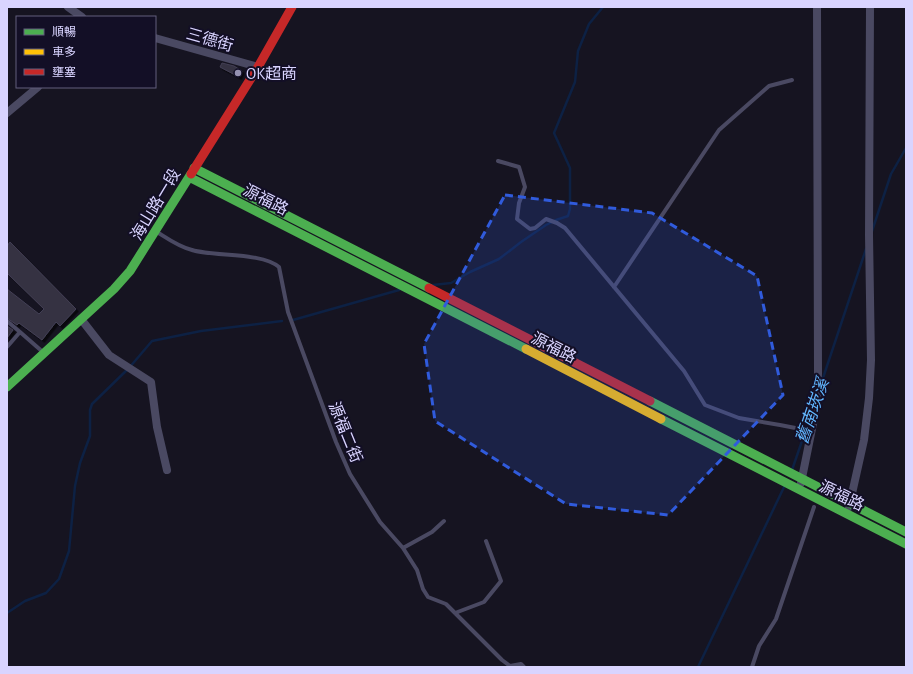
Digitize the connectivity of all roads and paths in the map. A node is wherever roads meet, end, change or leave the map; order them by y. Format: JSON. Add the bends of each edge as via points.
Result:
{"nodes":[{"id":1,"x":68,"y":7,"type":"edge"},
{"id":2,"x":292,"y":7,"type":"edge"},
{"id":3,"x":816,"y":7,"type":"edge"},
{"id":4,"x":870,"y":7,"type":"edge"},
{"id":5,"x":81,"y":16,"type":"edge"},
{"id":6,"x":156,"y":38,"type":"edge"},
{"id":7,"x":258,"y":67,"type":"junction"},
{"id":8,"x":792,"y":80,"type":"dead end"},
{"id":9,"x":37,"y":88,"type":"edge"},
{"id":10,"x":7,"y":113,"type":"edge"},
{"id":11,"x":498,"y":161,"type":"dead end"},
{"id":12,"x":194,"y":168,"type":"junction"},
{"id":13,"x":189,"y":177,"type":"junction"},
{"id":14,"x":156,"y":231,"type":"junction"},
{"id":15,"x":614,"y":288,"type":"junction"},
{"id":16,"x":81,"y":319,"type":"junction"},
{"id":17,"x":7,"y":321,"type":"edge"},
{"id":18,"x":20,"y":332,"type":"junction"},
{"id":19,"x":7,"y":347,"type":"edge"},
{"id":20,"x":44,"y":353,"type":"junction"},
{"id":21,"x":7,"y":387,"type":"edge"},
{"id":22,"x":811,"y":431,"type":"junction"},
{"id":23,"x":167,"y":470,"type":"dead end"},
{"id":24,"x":802,"y":479,"type":"junction"},
{"id":25,"x":799,"y":490,"type":"junction"},
{"id":26,"x":850,"y":503,"type":"junction"},
{"id":27,"x":814,"y":507,"type":"dead end"},
{"id":28,"x":847,"y":513,"type":"junction"},
{"id":29,"x":444,"y":522,"type":"dead end"},
{"id":30,"x":906,"y":532,"type":"edge"},
{"id":31,"x":486,"y":541,"type":"dead end"},
{"id":32,"x":906,"y":544,"type":"edge"},
{"id":33,"x":403,"y":548,"type":"junction"},
{"id":34,"x":455,"y":613,"type":"junction"},
{"id":35,"x":510,"y":666,"type":"edge"},
{"id":36,"x":524,"y":667,"type":"edge"},
{"id":37,"x":752,"y":667,"type":"edge"}],
"edges":[{"from":1,"to":5,"type":"street"},
{"from":2,"to":7,"type":"street","name":"海山路一段"},
{"from":3,"to":22,"type":"street","via":[[818,373],[817,404]]},
{"from":4,"to":26,"type":"street","via":[[871,368],[864,440]]},
{"from":6,"to":7,"type":"street","name":"三德街"},
{"from":7,"to":12,"type":"street","name":"海山路一段"},
{"from":8,"to":15,"type":"lane","via":[[769,86],[720,130]]},
{"from":9,"to":10,"type":"street"},
{"from":11,"to":15,"type":"lane","via":[[519,167],[524,187],[517,219],[530,229],[547,219],[565,228]]},
{"from":12,"to":13,"type":"street","name":"海山路一段"},
{"from":12,"to":24,"type":"street","name":"源福路"},
{"from":13,"to":14,"type":"street","name":"海山路一段"},
{"from":13,"to":25,"type":"street","name":"源福路"},
{"from":14,"to":16,"type":"street","name":"海山路一段","via":[[130,271]]},
{"from":14,"to":33,"type":"lane","name":"源福二街","via":[[179,246],[194,251],[244,256],[274,262],[279,266],[288,312],[350,474],[380,522]]},
{"from":15,"to":22,"type":"lane","via":[[684,370],[705,405],[739,418]]},
{"from":16,"to":20,"type":"street","name":"海山路一段"},
{"from":16,"to":23,"type":"street","via":[[109,355],[151,382]]},
{"from":17,"to":18,"type":"lane"},
{"from":18,"to":19,"type":"lane"},
{"from":18,"to":20,"type":"lane"},
{"from":20,"to":21,"type":"street","name":"海山路一段"},
{"from":22,"to":24,"type":"street"},
{"from":24,"to":25,"type":"street"},
{"from":24,"to":26,"type":"street","name":"源福路"},
{"from":25,"to":28,"type":"street","name":"源福路"},
{"from":26,"to":28,"type":"street"},
{"from":26,"to":30,"type":"street","name":"源福路"},
{"from":27,"to":37,"type":"lane","via":[[776,619],[759,646]]},
{"from":28,"to":32,"type":"street","name":"源福路"},
{"from":29,"to":33,"type":"lane","via":[[432,532]]},
{"from":31,"to":34,"type":"lane","via":[[501,581],[484,602]]},
{"from":33,"to":34,"type":"lane","name":"源福二街","via":[[417,570],[428,597],[446,604]]},
{"from":34,"to":35,"type":"lane","name":"源福二街"},
{"from":35,"to":36,"type":"lane","name":"源福二街","via":[[521,664]]}]}
